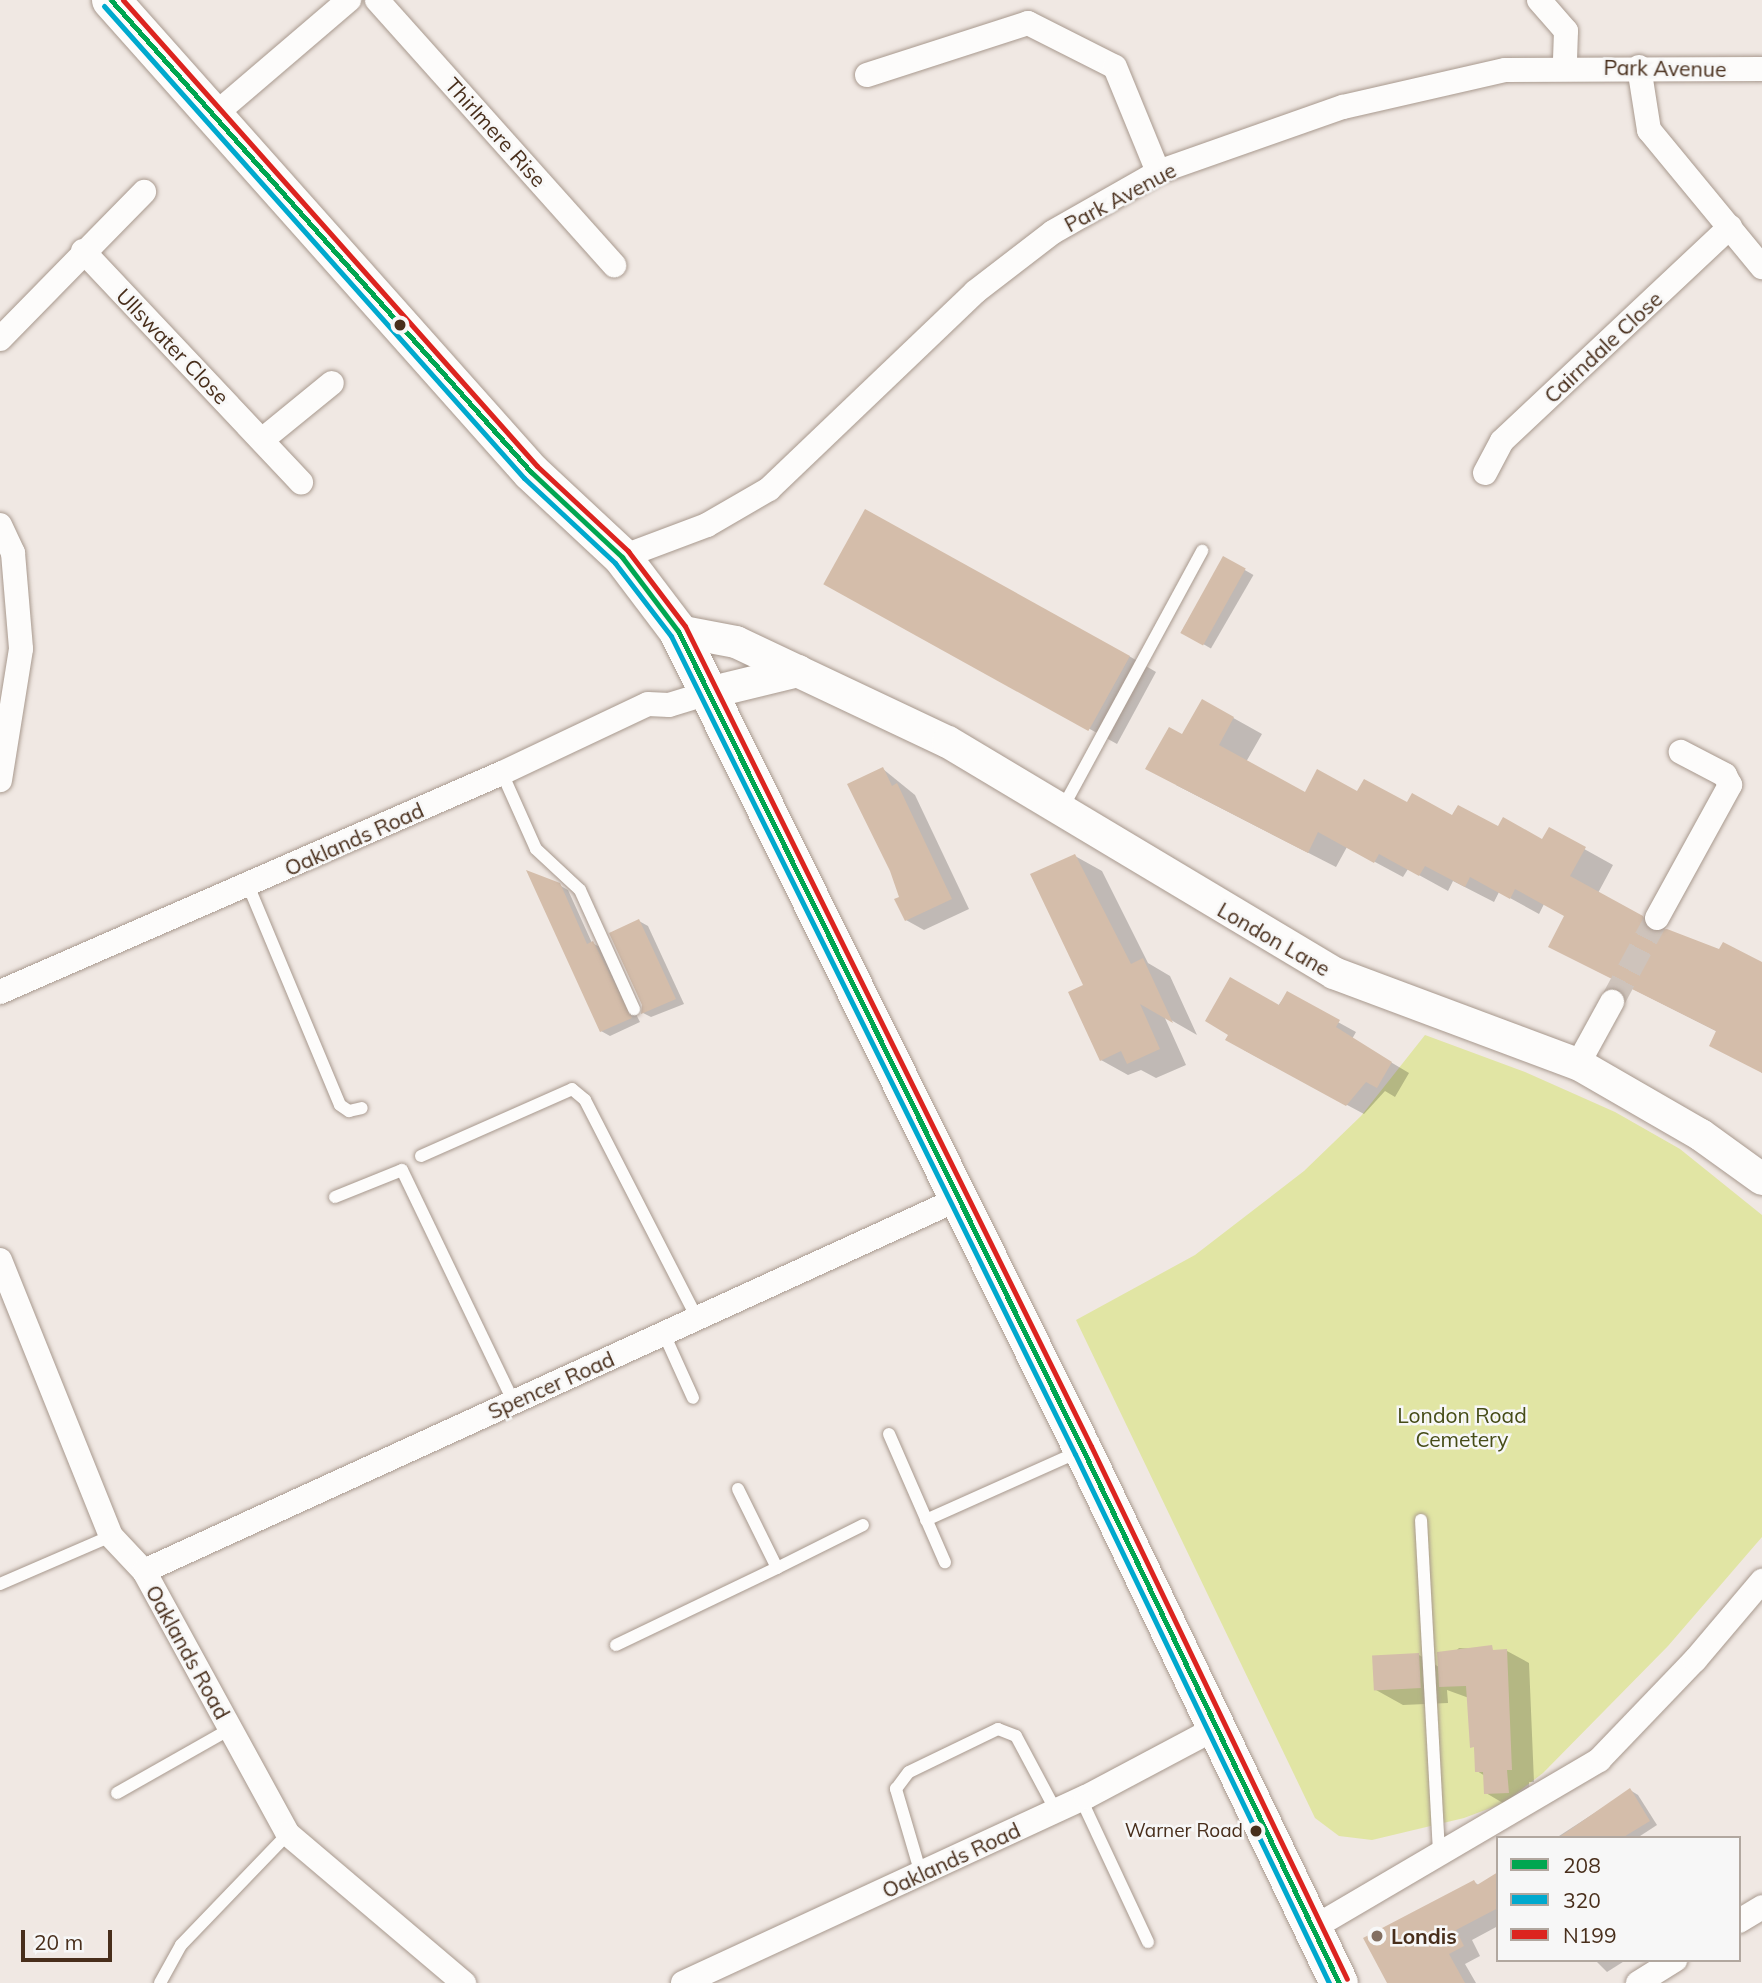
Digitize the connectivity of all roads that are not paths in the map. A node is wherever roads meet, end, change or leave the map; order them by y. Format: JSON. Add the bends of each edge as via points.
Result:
{"nodes":[{"id":1,"x":111,"y":0,"type":"edge"},
{"id":2,"x":349,"y":0,"type":"edge"},
{"id":3,"x":377,"y":0,"type":"edge"},
{"id":4,"x":1539,"y":0,"type":"edge"},
{"id":5,"x":1639,"y":66,"type":"junction"},
{"id":6,"x":1565,"y":67,"type":"junction"},
{"id":7,"x":1762,"y":69,"type":"edge"},
{"id":8,"x":867,"y":75,"type":"dead end"},
{"id":9,"x":213,"y":116,"type":"junction"},
{"id":10,"x":1158,"y":172,"type":"junction"},
{"id":11,"x":144,"y":192,"type":"dead end"},
{"id":12,"x":1730,"y":227,"type":"junction"},
{"id":13,"x":83,"y":251,"type":"junction"},
{"id":14,"x":614,"y":265,"type":"dead end"},
{"id":15,"x":1762,"y":267,"type":"edge"},
{"id":16,"x":0,"y":339,"type":"edge"},
{"id":17,"x":332,"y":383,"type":"dead end"},
{"id":18,"x":262,"y":440,"type":"junction"},
{"id":19,"x":1485,"y":473,"type":"dead end"},
{"id":20,"x":301,"y":482,"type":"dead end"},
{"id":21,"x":0,"y":525,"type":"edge"},
{"id":22,"x":1202,"y":551,"type":"dead end"},
{"id":23,"x":622,"y":557,"type":"junction"},
{"id":24,"x":678,"y":631,"type":"junction"},
{"id":25,"x":798,"y":671,"type":"junction"},
{"id":26,"x":708,"y":693,"type":"junction"},
{"id":27,"x":1681,"y":752,"type":"dead end"},
{"id":28,"x":1,"y":765,"type":"edge"},
{"id":29,"x":508,"y":771,"type":"junction"},
{"id":30,"x":1062,"y":809,"type":"junction"},
{"id":31,"x":247,"y":885,"type":"junction"},
{"id":32,"x":1657,"y":918,"type":"tunnel mouth"},
{"id":33,"x":0,"y":992,"type":"edge"},
{"id":34,"x":1612,"y":1002,"type":"tunnel mouth"},
{"id":35,"x":634,"y":1009,"type":"dead end"},
{"id":36,"x":1578,"y":1064,"type":"junction"},
{"id":37,"x":362,"y":1108,"type":"dead end"},
{"id":38,"x":421,"y":1156,"type":"dead end"},
{"id":39,"x":1762,"y":1179,"type":"edge"},
{"id":40,"x":335,"y":1197,"type":"dead end"},
{"id":41,"x":958,"y":1199,"type":"junction"},
{"id":42,"x":0,"y":1260,"type":"edge"},
{"id":43,"x":5,"y":1297,"type":"edge"},
{"id":44,"x":697,"y":1318,"type":"junction"},
{"id":45,"x":664,"y":1334,"type":"junction"},
{"id":46,"x":693,"y":1398,"type":"dead end"},
{"id":47,"x":513,"y":1401,"type":"junction"},
{"id":48,"x":889,"y":1434,"type":"dead end"},
{"id":49,"x":1083,"y":1450,"type":"junction"},
{"id":50,"x":738,"y":1489,"type":"dead end"},
{"id":51,"x":926,"y":1520,"type":"junction"},
{"id":52,"x":1421,"y":1520,"type":"dead end"},
{"id":53,"x":863,"y":1525,"type":"dead end"},
{"id":54,"x":111,"y":1536,"type":"junction"},
{"id":55,"x":945,"y":1562,"type":"dead end"},
{"id":56,"x":777,"y":1568,"type":"junction"},
{"id":57,"x":144,"y":1570,"type":"junction"},
{"id":58,"x":1762,"y":1581,"type":"edge"},
{"id":59,"x":0,"y":1584,"type":"edge"},
{"id":60,"x":616,"y":1645,"type":"dead end"},
{"id":61,"x":230,"y":1729,"type":"junction"},
{"id":62,"x":1214,"y":1729,"type":"junction"},
{"id":63,"x":117,"y":1793,"type":"dead end"},
{"id":64,"x":1081,"y":1799,"type":"junction"},
{"id":65,"x":1056,"y":1811,"type":"junction"},
{"id":66,"x":288,"y":1834,"type":"junction"},
{"id":67,"x":1439,"y":1858,"type":"junction"},
{"id":68,"x":921,"y":1874,"type":"junction"},
{"id":69,"x":1762,"y":1907,"type":"edge"},
{"id":70,"x":1741,"y":1920,"type":"edge"},
{"id":71,"x":1313,"y":1928,"type":"junction"},
{"id":72,"x":1148,"y":1942,"type":"dead end"},
{"id":73,"x":1672,"y":1962,"type":"edge"},
{"id":74,"x":730,"y":1974,"type":"edge"},
{"id":75,"x":160,"y":1983,"type":"edge"},
{"id":76,"x":464,"y":1983,"type":"edge"},
{"id":77,"x":683,"y":1983,"type":"edge"},
{"id":78,"x":1339,"y":1983,"type":"edge"},
{"id":79,"x":1638,"y":1983,"type":"edge"}],
"edges":[{"from":1,"to":9,"type":"main road"},
{"from":2,"to":9,"type":"street"},
{"from":3,"to":14,"type":"street","name":"Thirlmere Rise"},
{"from":4,"to":6,"type":"street","via":[[1566,31]]},
{"from":5,"to":6,"type":"street","name":"Park Avenue"},
{"from":5,"to":7,"type":"street","name":"Park Avenue"},
{"from":5,"to":12,"type":"street","via":[[1649,130]]},
{"from":6,"to":10,"type":"street","name":"Park Avenue","via":[[1505,70],[1343,107]]},
{"from":8,"to":10,"type":"street","via":[[1028,23],[1115,67]]},
{"from":9,"to":23,"type":"main road","via":[[531,472]]},
{"from":10,"to":23,"type":"street","name":"Park Avenue","via":[[1053,232],[975,292],[769,489],[707,526]]},
{"from":11,"to":13,"type":"street"},
{"from":12,"to":15,"type":"street"},
{"from":12,"to":19,"type":"street","name":"Cairndale Close","via":[[1502,441]]},
{"from":13,"to":16,"type":"street"},
{"from":13,"to":18,"type":"street","name":"Ullswater Close"},
{"from":17,"to":18,"type":"street"},
{"from":18,"to":20,"type":"street","name":"Ullswater Close"},
{"from":21,"to":28,"type":"street","via":[[13,553],[21,649]]},
{"from":22,"to":30,"type":"lane"},
{"from":23,"to":24,"type":"main road"},
{"from":24,"to":25,"type":"street","name":"London Lane","via":[[736,642]]},
{"from":24,"to":26,"type":"main road"},
{"from":25,"to":26,"type":"street"},
{"from":25,"to":30,"type":"street","name":"London Lane","via":[[948,743]]},
{"from":26,"to":29,"type":"street","name":"Oaklands Road","via":[[669,705],[648,704]]},
{"from":26,"to":41,"type":"main road"},
{"from":27,"to":32,"type":"street","via":[[1725,775],[1730,785]]},
{"from":29,"to":31,"type":"street","name":"Oaklands Road"},
{"from":29,"to":35,"type":"lane","via":[[536,849],[580,890]]},
{"from":30,"to":36,"type":"street","name":"London Lane","via":[[1334,973]]},
{"from":31,"to":33,"type":"street","name":"Oaklands Road"},
{"from":31,"to":37,"type":"lane","via":[[340,1105],[349,1111]]},
{"from":34,"to":36,"type":"street"},
{"from":36,"to":39,"type":"street","name":"London Lane","via":[[1701,1135]]},
{"from":38,"to":44,"type":"lane","via":[[572,1089],[585,1100]]},
{"from":40,"to":47,"type":"lane","via":[[402,1170]]},
{"from":41,"to":44,"type":"street","name":"Spencer Road"},
{"from":41,"to":49,"type":"main road"},
{"from":42,"to":43,"type":"street","name":"Oaklands Road"},
{"from":43,"to":54,"type":"street","name":"Oaklands Road"},
{"from":44,"to":45,"type":"street","name":"Spencer Road"},
{"from":45,"to":46,"type":"lane"},
{"from":45,"to":47,"type":"street","name":"Spencer Road"},
{"from":47,"to":57,"type":"street","name":"Spencer Road"},
{"from":48,"to":51,"type":"lane"},
{"from":49,"to":51,"type":"lane"},
{"from":49,"to":62,"type":"main road"},
{"from":50,"to":56,"type":"lane"},
{"from":51,"to":55,"type":"lane"},
{"from":52,"to":67,"type":"lane"},
{"from":53,"to":56,"type":"lane"},
{"from":54,"to":57,"type":"street","name":"Oaklands Road"},
{"from":54,"to":59,"type":"lane"},
{"from":56,"to":60,"type":"lane"},
{"from":57,"to":61,"type":"street","name":"Oaklands Road"},
{"from":58,"to":67,"type":"street","via":[[1695,1660],[1599,1760]]},
{"from":61,"to":63,"type":"lane"},
{"from":61,"to":66,"type":"street","name":"Oaklands Road"},
{"from":62,"to":64,"type":"street","name":"Oaklands Road"},
{"from":62,"to":71,"type":"main road"},
{"from":64,"to":65,"type":"street","name":"Oaklands Road"},
{"from":64,"to":72,"type":"lane"},
{"from":65,"to":68,"type":"street","name":"Oaklands Road"},
{"from":65,"to":68,"type":"lane","via":[[1016,1736],[998,1729],[909,1772],[896,1789]]},
{"from":66,"to":75,"type":"lane","via":[[181,1945]]},
{"from":66,"to":76,"type":"street","name":"Oaklands Road"},
{"from":67,"to":71,"type":"street"},
{"from":68,"to":74,"type":"street","name":"Oaklands Road"},
{"from":69,"to":70,"type":"street"},
{"from":71,"to":78,"type":"main road"},
{"from":73,"to":79,"type":"street"},
{"from":74,"to":77,"type":"street","name":"Oaklands Road"}]}
